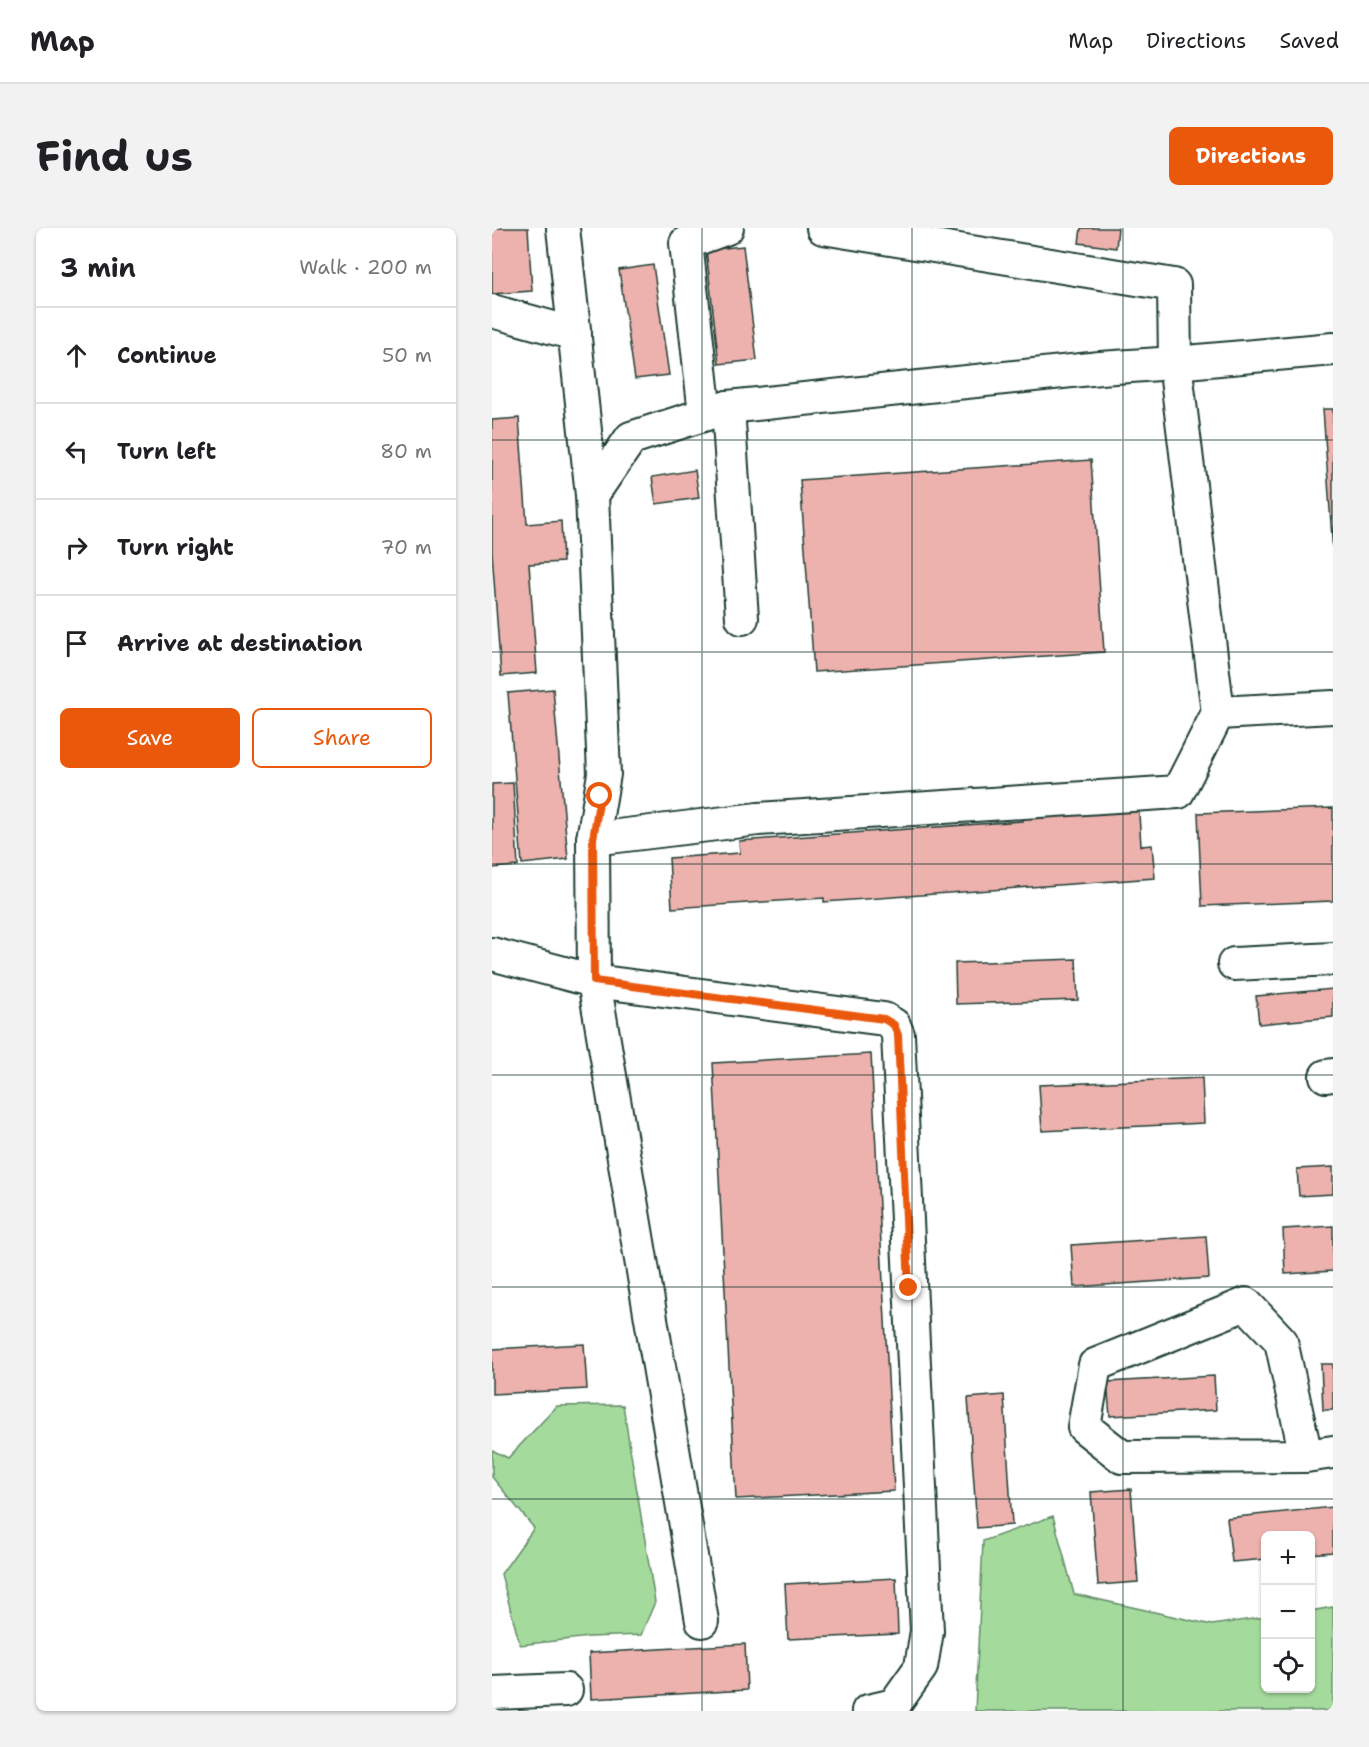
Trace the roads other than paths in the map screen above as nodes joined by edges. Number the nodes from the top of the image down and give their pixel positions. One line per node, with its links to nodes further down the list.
1 (563, 228): 5 (street)
2 (727, 228): 8 (street)
3 (823, 228): 7 (street)
4 (492, 311): 5 (street)
5 (575, 334): 9 (street)
6 (1333, 349): 7 (street)
7 (1175, 363): 8 (street); 12 (street)
8 (716, 410): 9 (street); 10 (street)
9 (592, 495): 13 (street)
10 (742, 618)
11 (1333, 706): 12 (street)
12 (1218, 713): 13 (street)
13 (593, 839): 17 (street)
14 (492, 954): 17 (street)
15 (1333, 959): 16 (street)
16 (1234, 964)
17 (594, 981): 19 (street); 22 (street)
18 (1320, 1454): 18 (street)
19 (702, 1621)
20 (566, 1690): 21 (street)
21 (492, 1693)
22 (868, 1711)

